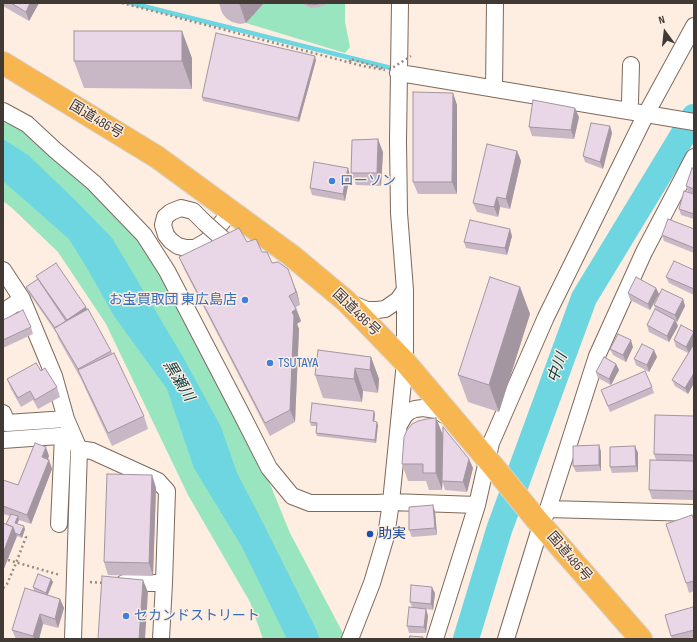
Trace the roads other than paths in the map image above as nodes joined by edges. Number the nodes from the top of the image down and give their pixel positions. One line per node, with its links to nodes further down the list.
1 (400, 3): 6 (street)
2 (495, 3): 7 (street)
3 (694, 26): 10 (street)
4 (3, 63): 13 (highway, 国道486号)
5 (631, 66): 9 (street)
6 (398, 73): 7 (street); 16 (street)
7 (494, 89): 9 (street)
8 (3, 111): 28 (street)
9 (627, 111): 10 (street)
10 (646, 114): 11 (street); 27 (street)
11 (694, 122)
12 (694, 157): 31 (street)
13 (231, 211): 14 (street, bridge); 18 (highway, 国道486号)
14 (226, 243)
15 (3, 270): 17 (street)
16 (405, 290): 18 (street); 20 (street)
17 (22, 299): 19 (street); 22 (street)
18 (346, 301): 20 (highway, 国道486号)
19 (3, 312)
20 (406, 362): 23 (highway, 国道486号); 24 (street)
21 (3, 413): 22 (street)
22 (66, 419): 26 (street)
23 (457, 424): 24 (street); 27 (highway, 国道486号)
24 (399, 425): 28 (street)
25 (3, 440): 26 (street)
26 (72, 440): 32 (street); 34 (street); 36 (street)
27 (490, 463): 29 (street); 31 (highway, 国道486号)
28 (391, 502): 29 (street); 35 (street)
29 (477, 504): 38 (street)
30 (694, 513): 31 (street)
31 (542, 518): 39 (street); 40 (highway, 国道486号)
32 (59, 524)
33 (107, 583): 34 (street)
34 (164, 583): 37 (street)
35 (352, 638)
36 (73, 639)
37 (161, 639)
38 (435, 639)
39 (506, 639)
40 (641, 639)

